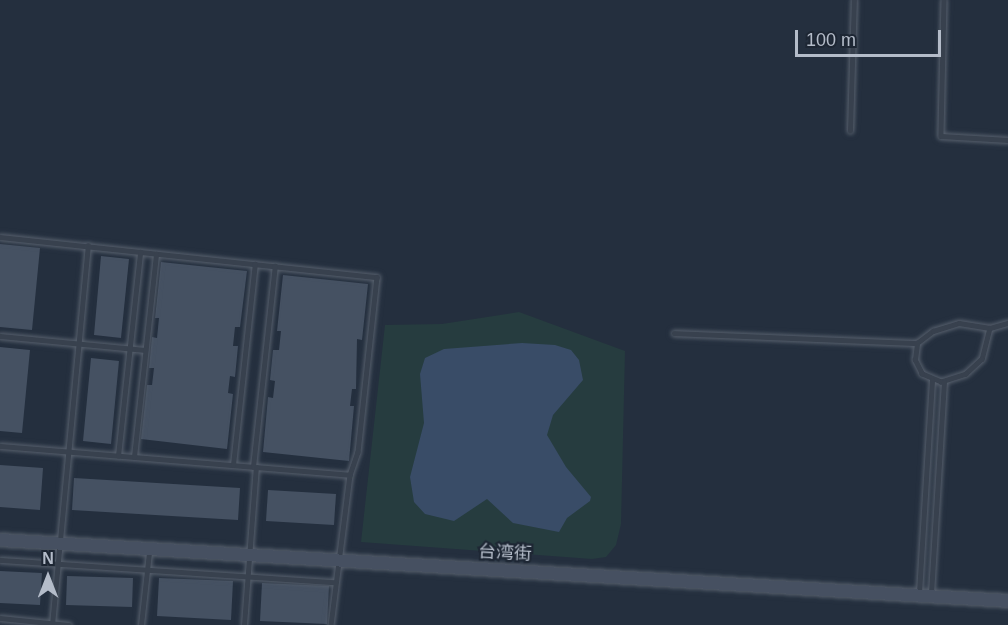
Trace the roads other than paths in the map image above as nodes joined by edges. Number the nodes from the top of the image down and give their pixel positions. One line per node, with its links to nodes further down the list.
1 (854, 0): 3 (lane)
2 (944, 0): 4 (lane)
3 (850, 131)
4 (1008, 140)
5 (0, 237): 6 (lane)
6 (88, 246): 7 (lane); 16 (lane)
7 (140, 252): 8 (lane); 17 (lane)
8 (156, 254): 9 (lane); 18 (lane)
9 (255, 264): 10 (lane); 25 (lane)
10 (275, 266): 26 (lane); 27 (lane)
11 (1008, 323): 12 (lane)
12 (990, 328): 15 (lane); 20 (lane)
13 (674, 333): 15 (lane)
14 (0, 336): 16 (lane)
15 (917, 343): 19 (lane)
16 (79, 344): 17 (lane); 22 (lane)
17 (129, 348): 18 (lane); 23 (lane)
18 (145, 350): 24 (lane)
19 (932, 380): 20 (lane); 38 (lane)
20 (944, 382): 38 (lane)
21 (0, 446): 22 (lane)
22 (69, 452): 23 (lane); 29 (lane)
23 (118, 456): 24 (lane)
24 (134, 457): 25 (lane)
25 (233, 465): 26 (lane)
26 (254, 467): 27 (lane); 31 (lane)
27 (350, 476): 33 (lane)
28 (0, 540): 29 (main road, 台湾街)
29 (60, 543): 30 (main road, 台湾街); 34 (lane)
30 (149, 549): 31 (main road, 台湾街); 35 (lane)
31 (250, 555): 33 (main road, 台湾街); 36 (lane)
32 (0, 560): 34 (lane)
33 (337, 561): 37 (lane); 38 (main road, 台湾街)
34 (58, 564): 35 (lane); 41 (lane)
35 (147, 570): 36 (lane); 43 (lane)
36 (249, 577): 37 (lane); 44 (lane)
37 (335, 582): 45 (lane)
38 (925, 596): 39 (main road, 台湾街)
39 (1008, 602)
40 (0, 618): 41 (lane)
41 (52, 624): 42 (lane)
42 (69, 625)
43 (141, 625)
44 (244, 625)
45 (331, 625)

